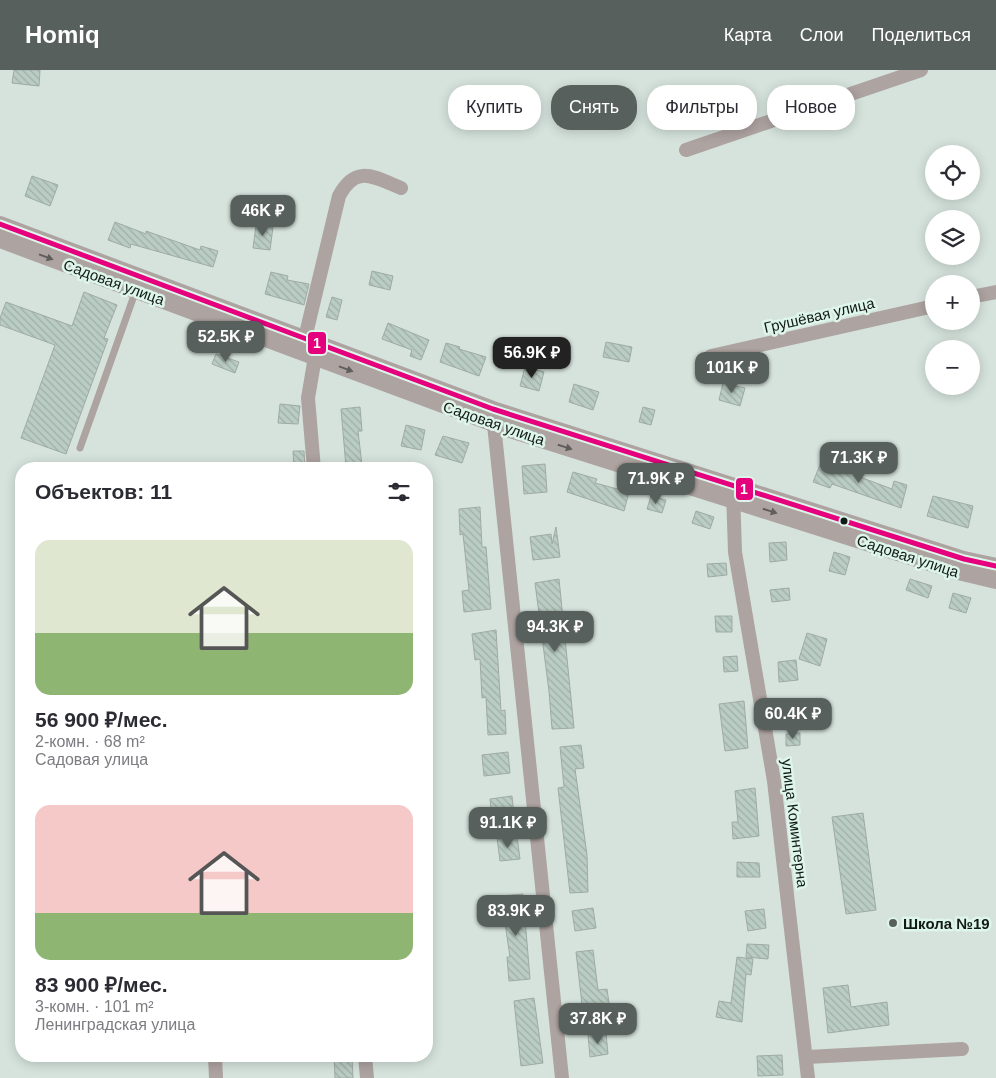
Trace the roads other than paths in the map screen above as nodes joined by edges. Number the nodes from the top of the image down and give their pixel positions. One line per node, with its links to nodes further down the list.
1 (921, 70): 2 (street)
2 (686, 150)
3 (401, 188): 10 (street)
4 (0, 224): 10 (street, Садовая улица)
5 (0, 240): 6 (street, Садовая улица, one-way to 6)
6 (136, 290): 12 (street, Садовая улица); 14 (lane)
7 (996, 292): 8 (street)
8 (980, 295)
9 (925, 308): 11 (street, Грушёвая улица)
10 (305, 338): 12 (street); 13 (street, Садовая улица)
11 (711, 356)
12 (314, 357): 13 (street, Садовая улица, one-way to 13); 15 (street)
13 (494, 416): 16 (street, Садовая улица); 25 (street)
14 (80, 448)
15 (313, 462)
16 (733, 492): 17 (street, Садовая улица); 18 (street, Садовая улица, one-way to 18); 20 (street, улица Коминтерна)
17 (996, 566)
18 (996, 581)
19 (962, 1049): 20 (street)
20 (807, 1057): 26 (street, улица Коминтерна)
21 (215, 1062): 23 (street)
22 (366, 1062): 24 (street)
23 (216, 1078)
24 (367, 1078)
25 (562, 1078)
26 (808, 1078)

